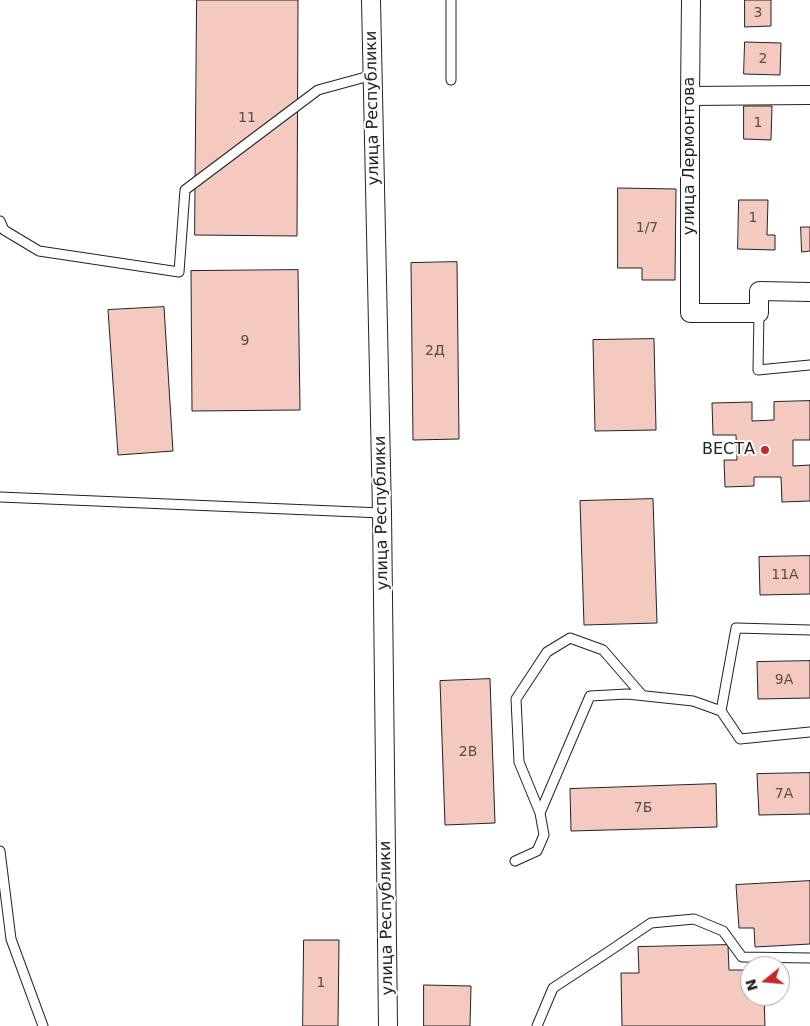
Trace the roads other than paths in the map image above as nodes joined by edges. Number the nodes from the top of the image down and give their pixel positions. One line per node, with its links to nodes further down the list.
1 (371, 0): 4 (street, улица Республики)
2 (451, 0): 5 (lane)
3 (691, 0): 7 (street, улица Лермонтова)
4 (373, 75): 8 (lane); 13 (street, улица Республики)
5 (450, 80)
6 (810, 95): 7 (street)
7 (690, 96): 10 (street, улица Лермонтова)
8 (0, 221)
9 (810, 292): 10 (street)
10 (759, 313): 11 (lane)
11 (810, 365)
12 (0, 497): 13 (lane)
13 (382, 513): 23 (street, улица Республики)
14 (810, 630): 16 (lane)
15 (642, 695): 16 (lane); 18 (lane); 18 (lane)
16 (721, 711): 17 (lane)
17 (810, 732)
18 (540, 813): 20 (lane)
19 (0, 850): 22 (lane)
20 (515, 861)
21 (810, 958): 24 (lane)
22 (43, 1026)
23 (388, 1026)
24 (537, 1026)

